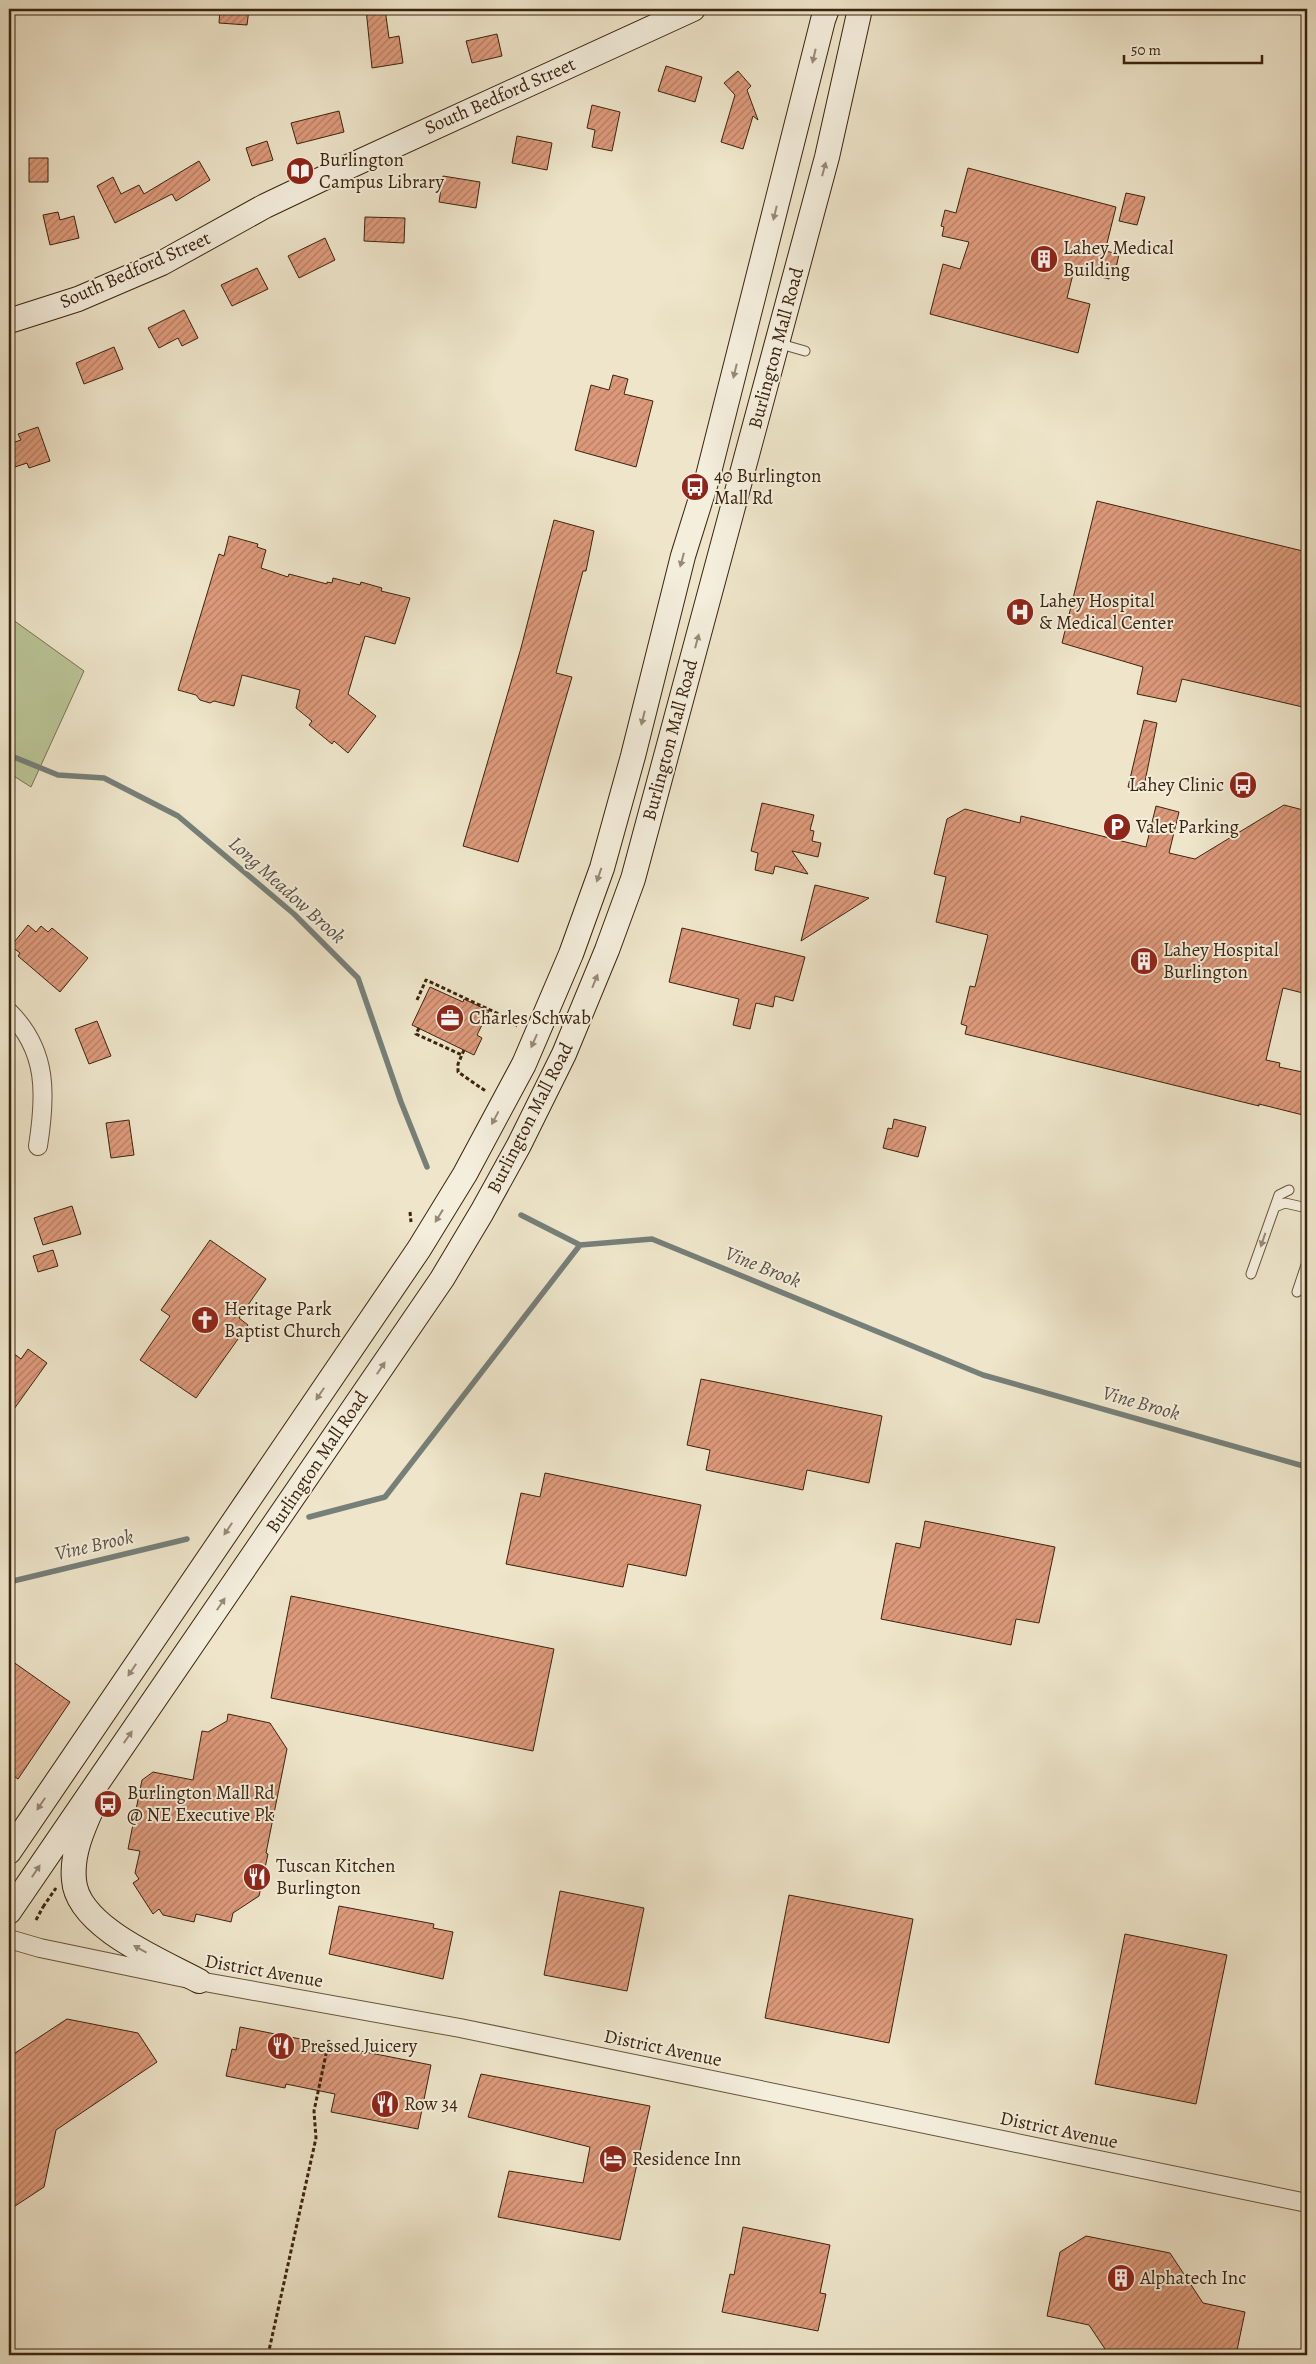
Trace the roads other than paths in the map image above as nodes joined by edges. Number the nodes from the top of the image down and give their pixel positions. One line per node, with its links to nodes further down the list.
1 (693, 9): 4 (main road, South Bedford Street)
2 (827, 9): 16 (main road, Burlington Mall Road, one-way to 16)
3 (860, 9): 5 (main road, Burlington Mall Road, one-way to 3)
4 (9, 321)
5 (777, 343): 6 (lane); 15 (main road, Burlington Mall Road, one-way to 5)
6 (805, 351)
7 (9, 1012): 8 (street)
8 (38, 1146)
9 (1289, 1190): 10 (lane)
10 (1275, 1207): 11 (lane); 13 (lane, one-way to 13)
11 (1307, 1208)
12 (1307, 1262): 14 (lane)
13 (1251, 1274)
14 (1297, 1292)
15 (111, 1760): 17 (main road, Burlington Mall Road, one-way to 15); 19 (main road, one-way to 15)
16 (9, 1852)
17 (9, 1912)
18 (9, 1938): 19 (street, District Avenue)
19 (198, 1981): 20 (street, District Avenue)
20 (1307, 2203)

